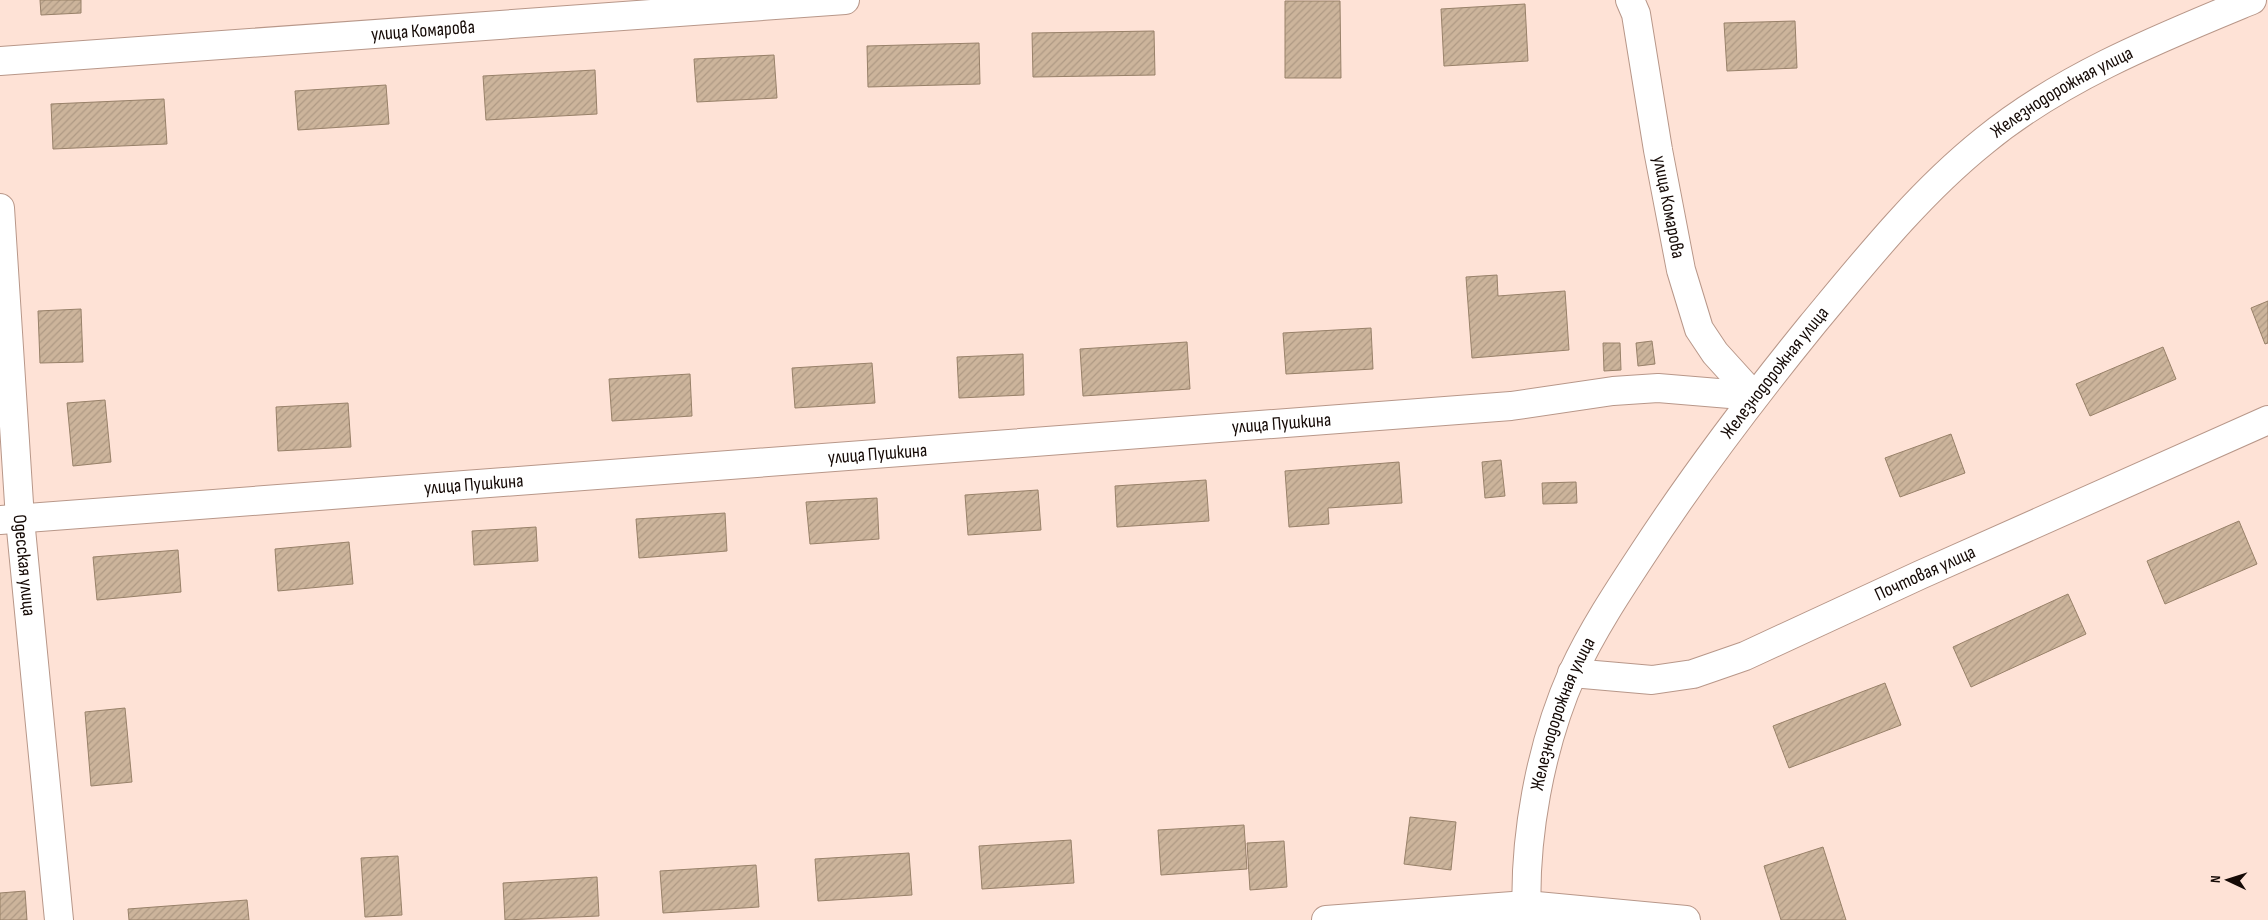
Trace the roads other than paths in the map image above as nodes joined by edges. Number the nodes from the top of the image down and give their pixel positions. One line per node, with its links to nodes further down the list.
1 (844, 0): 4 (street, улица Комарова)
2 (1630, 0): 6 (street, улица Комарова)
3 (2252, 0): 6 (street, Железнодорожная улица)
4 (0, 61)
5 (0, 208): 8 (street, Одесская улица)
6 (1754, 396): 8 (street, улица Пушкина); 9 (street, Железнодорожная улица)
7 (2268, 420): 9 (street, Почтовая улица)
8 (10, 520): 11 (street, Одесская улица)
9 (1572, 673): 10 (street, Железнодорожная улица)
10 (1526, 913): 12 (street); 13 (street)
11 (59, 920)
12 (1326, 920)
13 (1686, 920)

